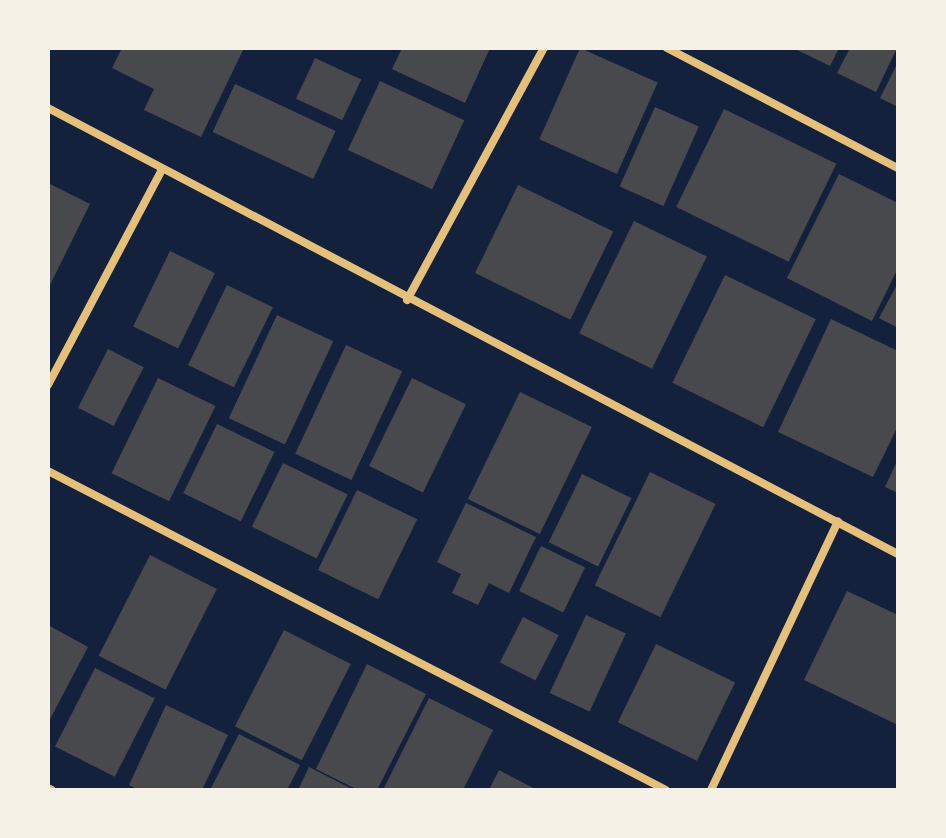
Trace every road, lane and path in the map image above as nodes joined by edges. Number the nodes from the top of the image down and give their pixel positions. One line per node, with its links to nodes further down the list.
1 (544, 48): 6 (street)
2 (667, 48): 4 (street)
3 (48, 108): 5 (street)
4 (898, 168)
5 (162, 170): 6 (street); 7 (street)
6 (407, 300): 9 (street)
7 (48, 385)
8 (48, 471): 11 (street)
9 (838, 521): 10 (street); 12 (street)
10 (898, 554)
11 (666, 790)
12 (711, 790)

